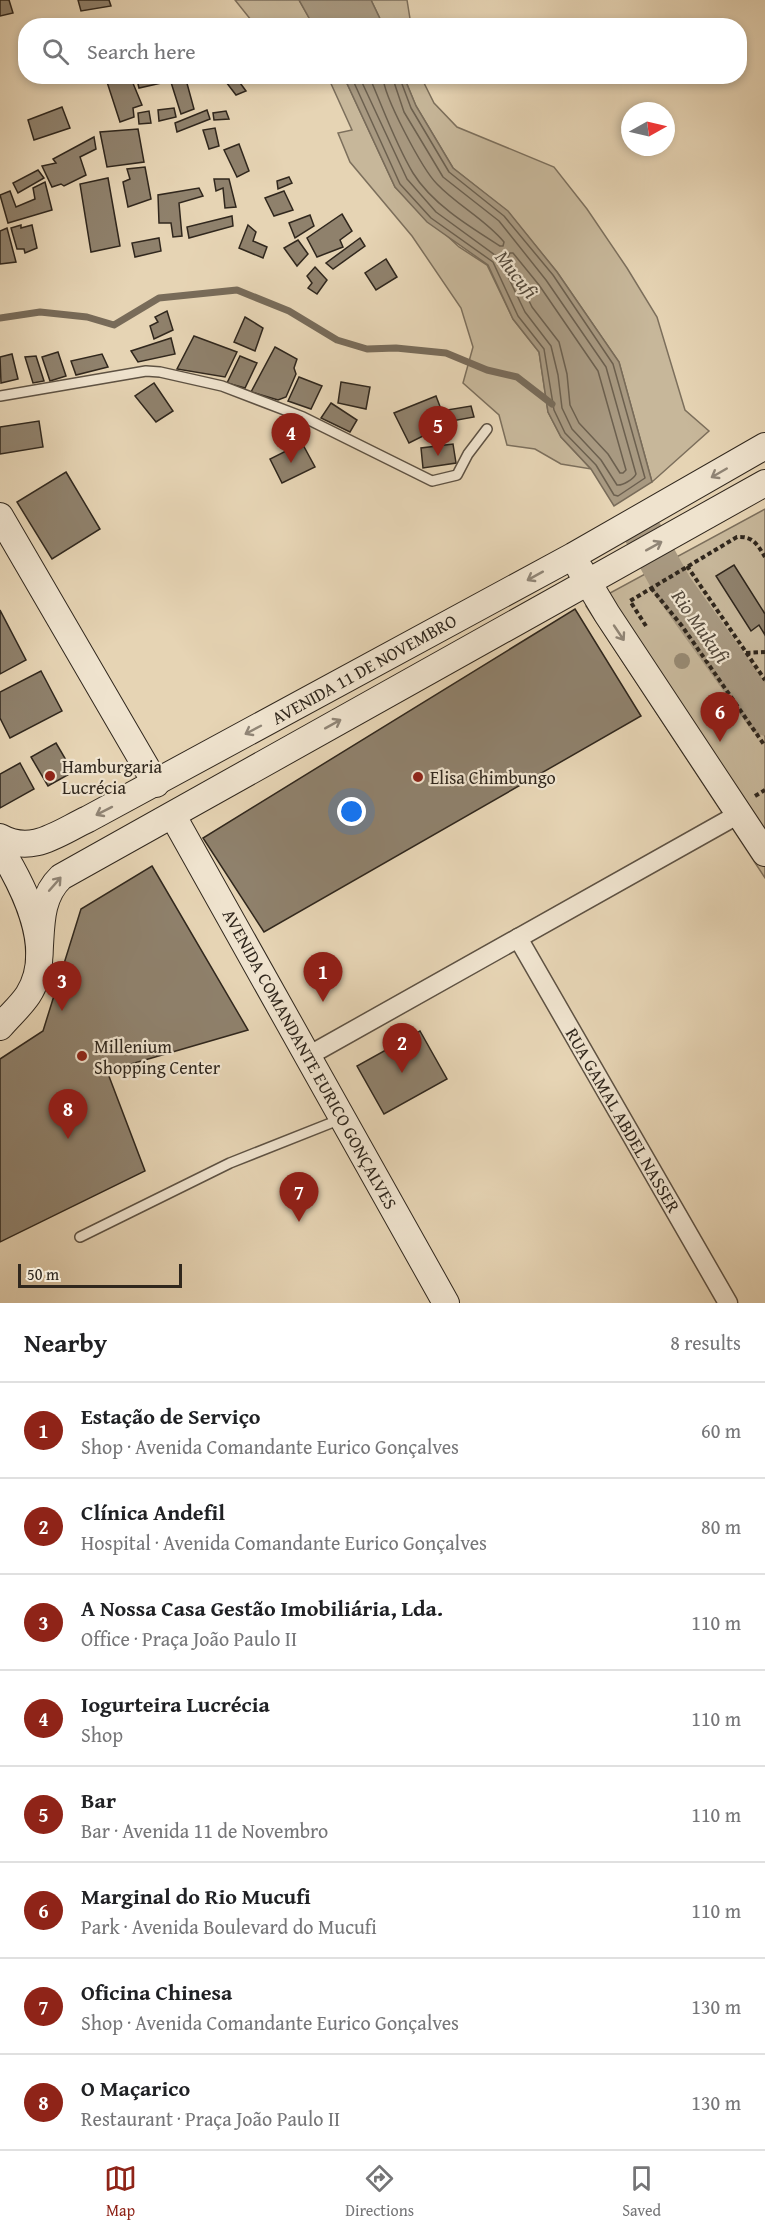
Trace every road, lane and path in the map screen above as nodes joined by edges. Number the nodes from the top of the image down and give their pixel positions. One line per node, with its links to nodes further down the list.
1 (0, 396): 2 (lane)
2 (487, 429)
3 (765, 446): 6 (street, AVENIDA 11 DE NOVEMBRO, one-way to 6)
4 (764, 487): 9 (street, AVENIDA 11 DE NOVEMBRO, one-way to 4)
5 (0, 516): 16 (street)
6 (573, 556): 9 (street); 16 (street, AVENIDA 11 DE NOVEMBRO, one-way to 16)
7 (765, 557): 8 (path)
8 (687, 566): 10 (path); 12 (path)
9 (588, 584): 18 (street, one-way to 18); 19 (street, AVENIDA 11 DE NOVEMBRO, one-way to 9)
10 (651, 588): 11 (path); 15 (path)
11 (630, 601)
12 (746, 652): 13 (path); 14 (path)
13 (765, 652)
14 (765, 680)
15 (765, 746)
16 (156, 784): 19 (street); 20 (street, AVENIDA 11 DE NOVEMBRO, one-way to 20)
17 (765, 790): 18 (path)
18 (747, 805): 22 (street); 23 (street)
19 (173, 816): 24 (street, AVENIDA 11 DE NOVEMBRO, one-way to 19); 26 (street, AVENIDA COMANDANTE EURICO GONÇALVES)
20 (0, 837)
21 (0, 848): 24 (street)
22 (765, 853)
23 (518, 938): 26 (street); 30 (street, RUA GAMAL ABDEL NASSER)
24 (39, 959): 25 (street)
25 (0, 1027)
26 (308, 1056): 27 (street, AVENIDA COMANDANTE EURICO GONÇALVES)
27 (343, 1119): 28 (lane); 29 (street, AVENIDA COMANDANTE EURICO GONÇALVES)
28 (80, 1237)
29 (446, 1303)
30 (728, 1303)

